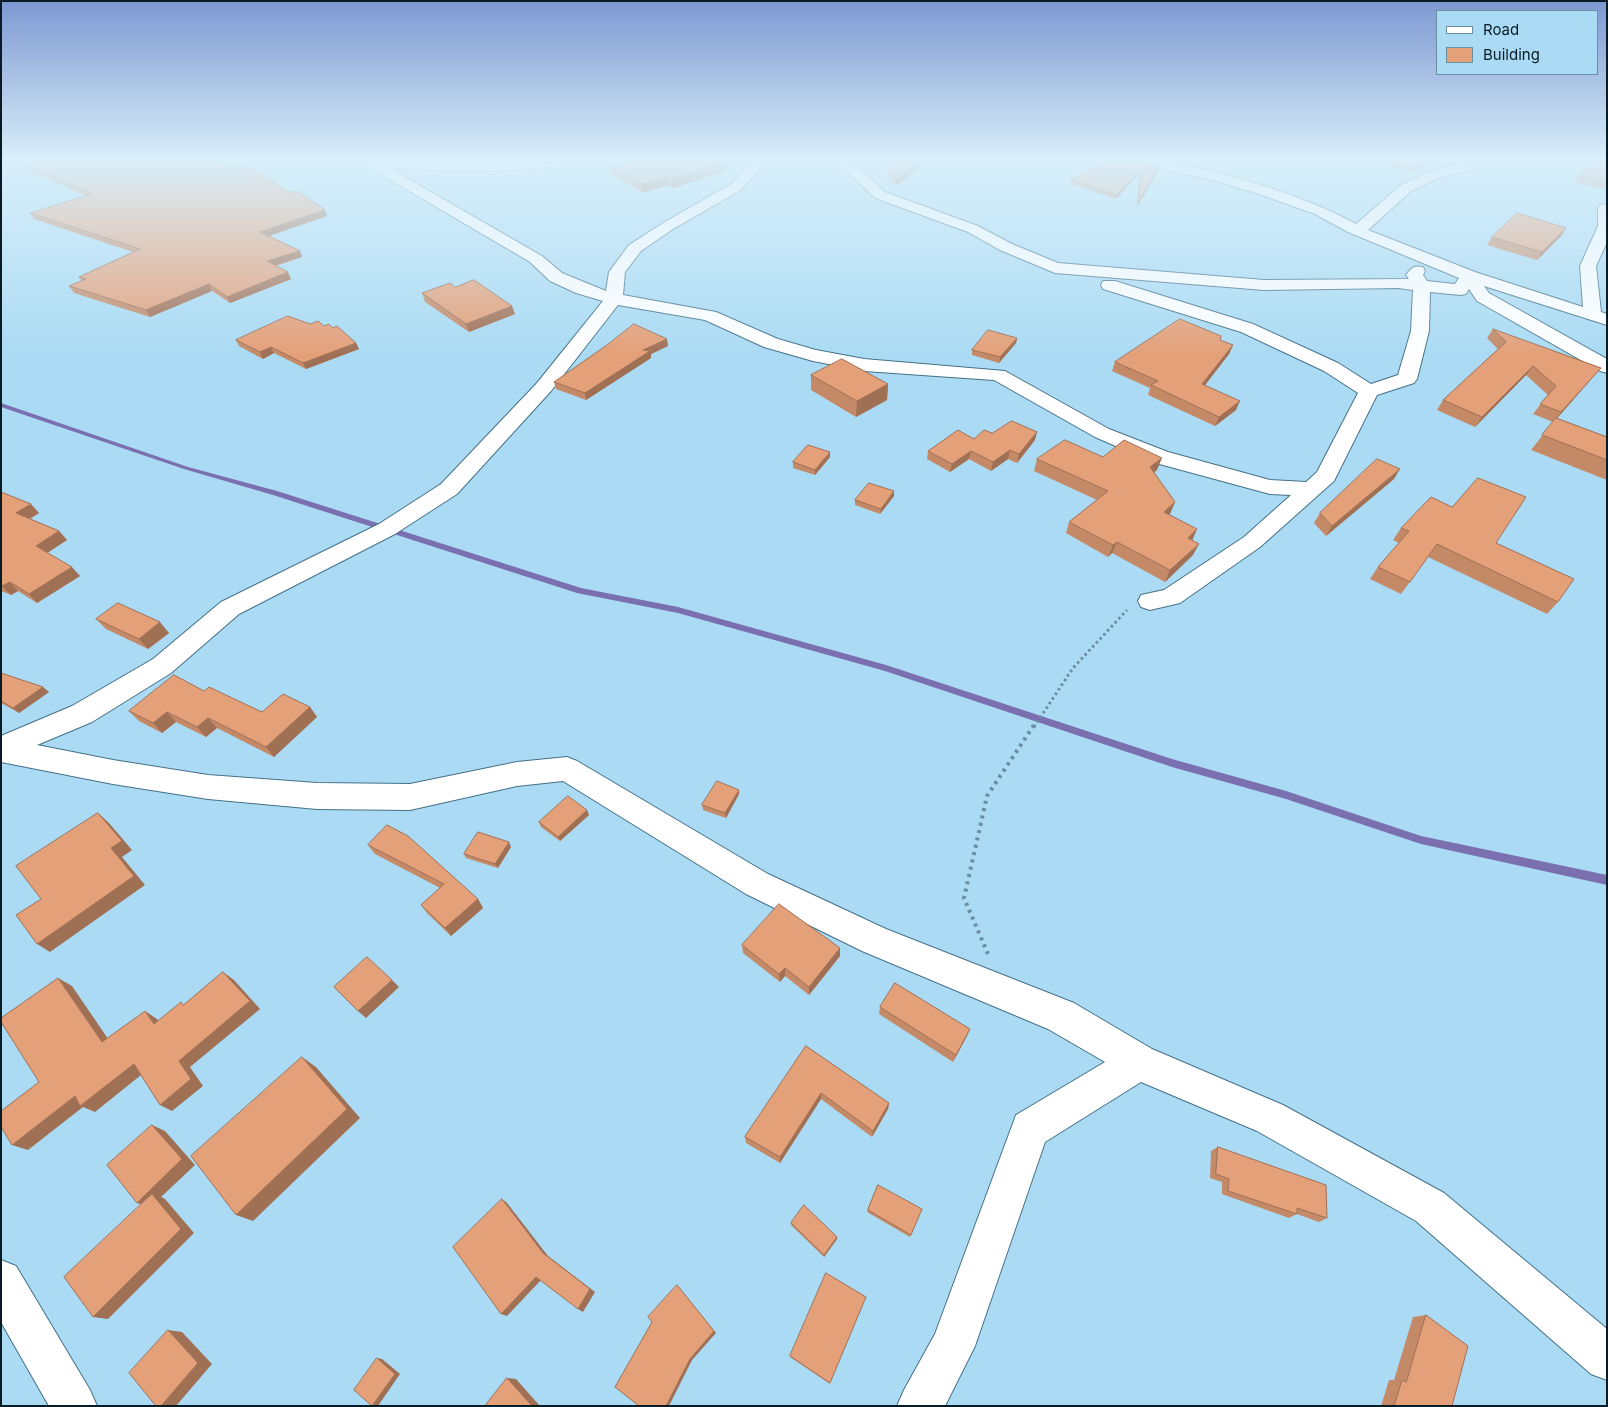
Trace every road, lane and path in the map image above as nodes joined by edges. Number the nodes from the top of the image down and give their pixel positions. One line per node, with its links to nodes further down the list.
1 (476, 224): 12 (street)
2 (672, 224): 12 (street)
3 (958, 224): 9 (street)
4 (1347, 224): 7 (street)
5 (1367, 224): 7 (street)
6 (1606, 224): 13 (street)
7 (1360, 230): 8 (street)
8 (1428, 259): 10 (street); 11 (street)
9 (1055, 268): 11 (street); 15 (street)
10 (1469, 276): 11 (street); 13 (street); 14 (street)
11 (1422, 286): 15 (street)
12 (614, 298): 16 (street); 18 (street)
13 (1599, 318)
14 (1607, 367)
15 (1369, 391): 16 (street)
16 (1311, 489): 17 (street)
17 (1150, 601): 19 (path)
18 (1, 749): 19 (street)
19 (1006, 994): 20 (street)
20 (1139, 1062): 22 (street); 24 (street)
21 (1, 1281): 23 (street)
22 (1607, 1358)
23 (74, 1406)
24 (920, 1406)

